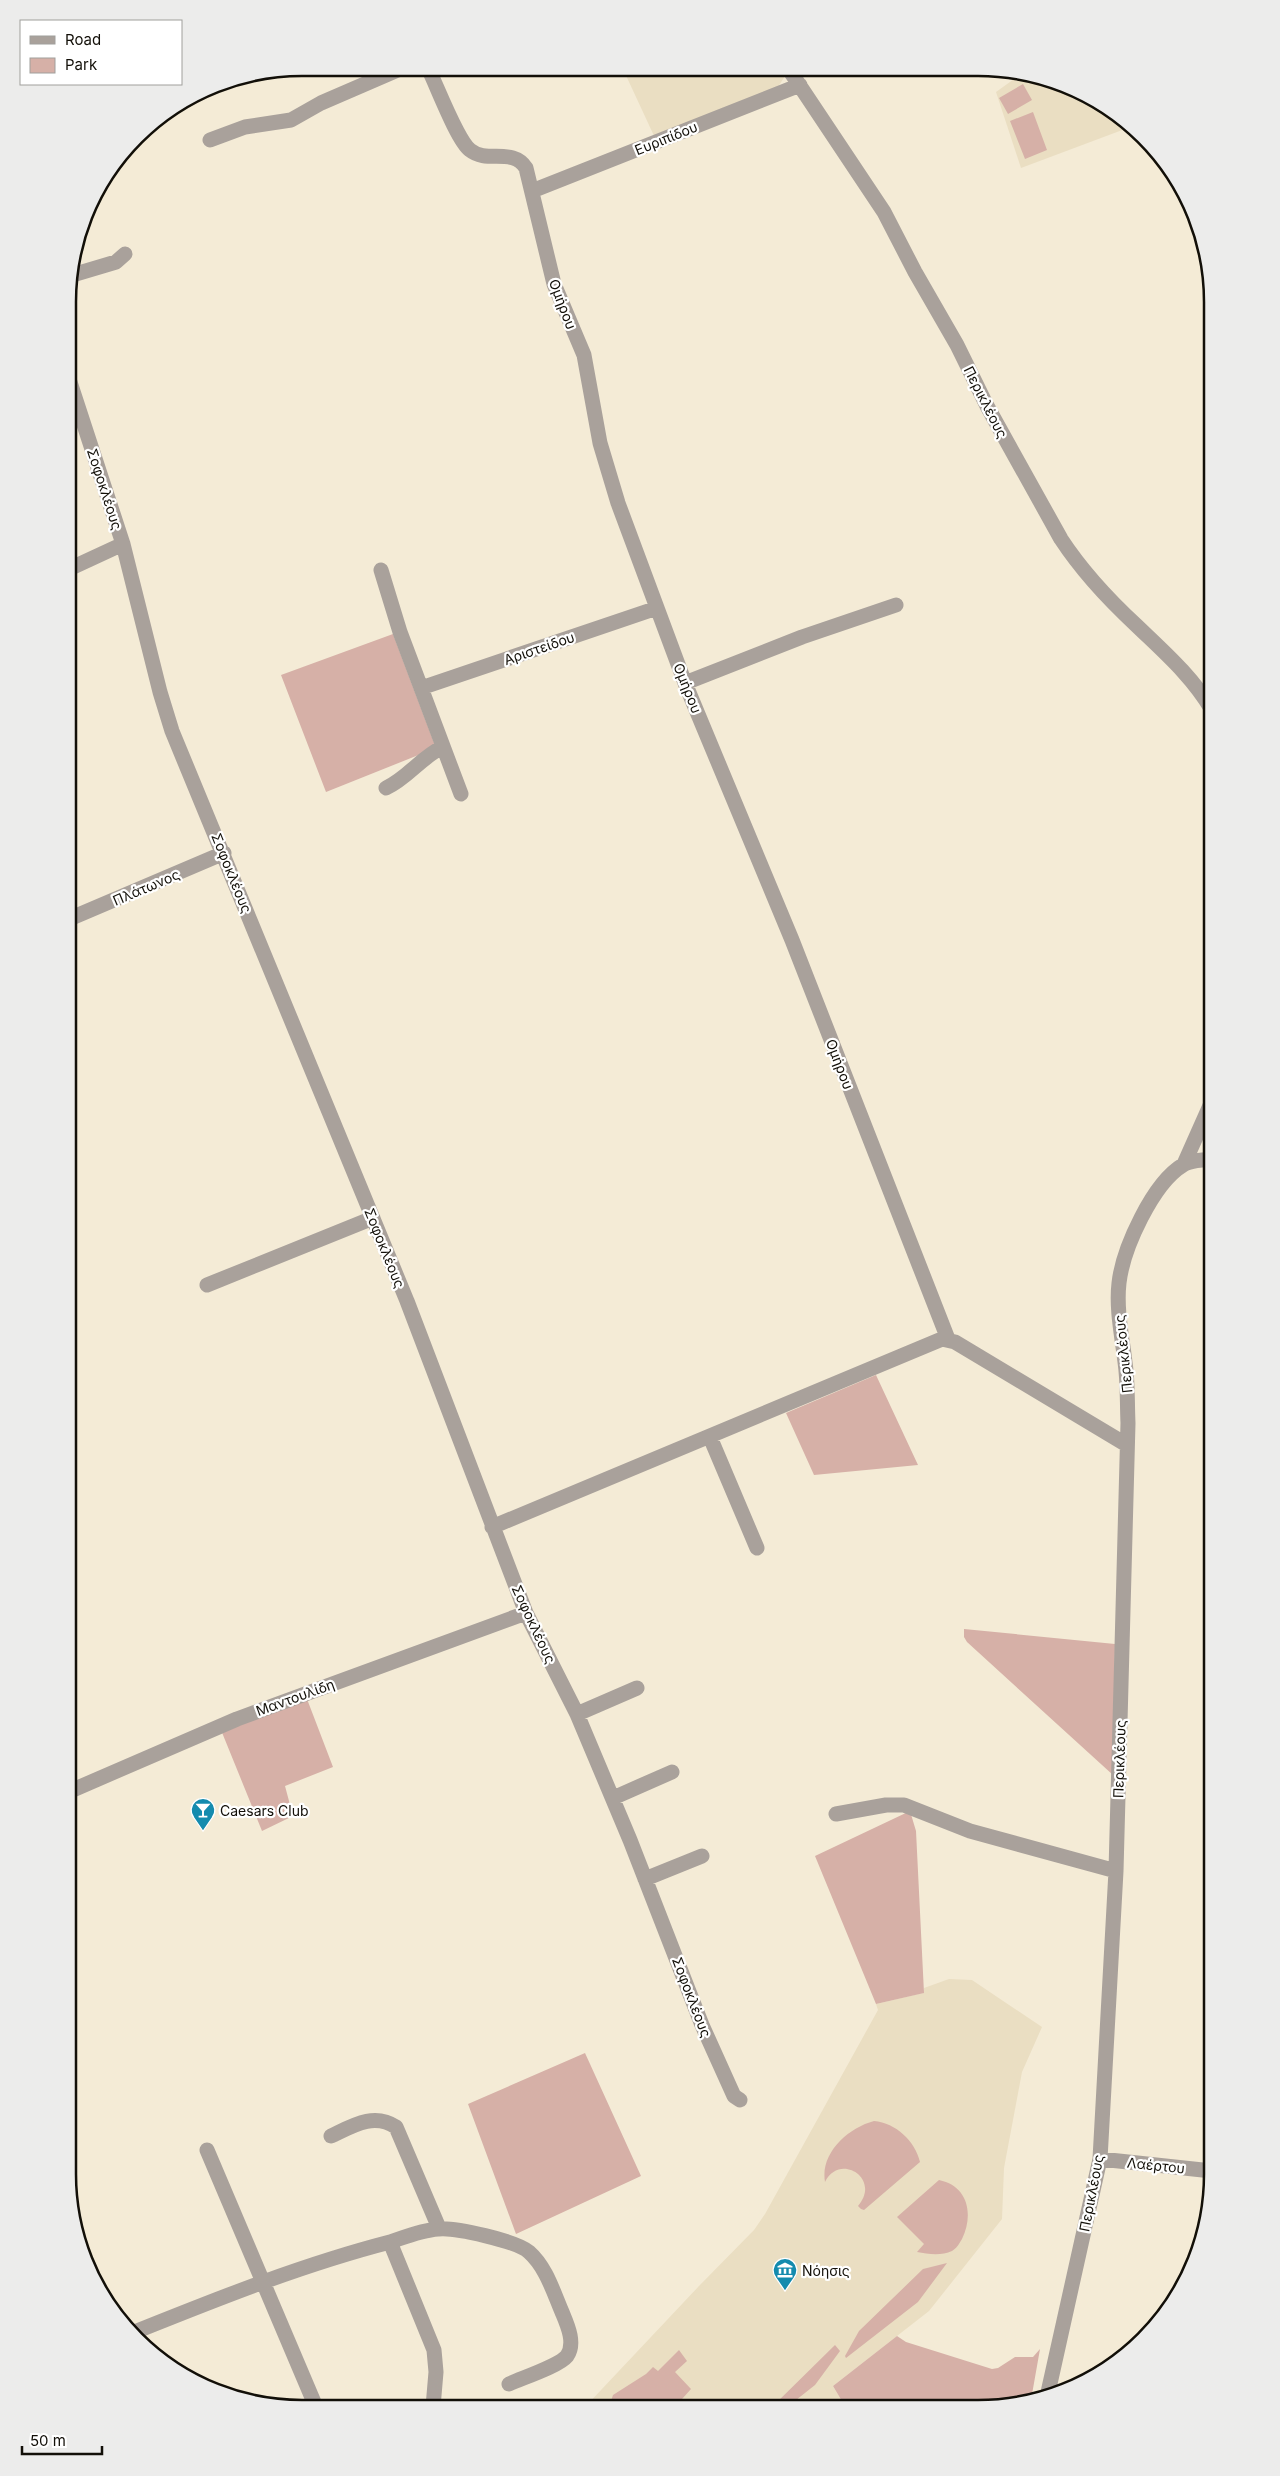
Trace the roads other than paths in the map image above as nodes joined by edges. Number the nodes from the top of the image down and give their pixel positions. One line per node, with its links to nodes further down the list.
1 (383, 76): 5 (street)
2 (432, 76): 6 (street, Ομήρου)
3 (794, 76): 4 (street, Περικλέους)
4 (800, 85): 6 (street, Ευριπίδου); 17 (street, Περικλέους)
5 (210, 140)
6 (532, 191): 14 (street, Ομήρου)
7 (125, 254): 8 (street)
8 (78, 274)
9 (76, 401): 10 (street, Σοφοκλέους)
10 (122, 544): 11 (street); 21 (street, Σοφοκλέους)
11 (76, 566)
12 (381, 570): 16 (street)
13 (896, 605): 15 (street)
14 (657, 608): 15 (street, Ομήρου); 16 (street, Αριστείδου)
15 (685, 683): 28 (street, Ομήρου)
16 (421, 688): 18 (street)
17 (1204, 697)
18 (443, 747): 19 (street); 20 (street)
19 (386, 788)
20 (461, 794)
21 (224, 853): 22 (street, Πλάτωνος); 26 (street, Σοφοκλέους)
22 (76, 916)
23 (1204, 1119): 25 (street)
24 (1204, 1161): 25 (street)
25 (1184, 1164): 29 (street, Περικλέους)
26 (372, 1218): 27 (street); 33 (street, Σοφοκλέους)
27 (207, 1285)
28 (948, 1339): 30 (street); 31 (street)
29 (1128, 1423): 30 (street); 32 (street, Περικλέους)
30 (1105, 1431): 32 (street)
31 (710, 1437): 33 (street); 34 (street)
32 (1127, 1445): 43 (street, Περικλέους)
33 (492, 1527): 35 (street, Σοφοκλέους)
34 (757, 1548)
35 (526, 1613): 37 (street, Σοφοκλέους); 39 (street, Μαντουλίδη)
36 (637, 1688): 37 (street)
37 (577, 1714): 40 (street, Σοφοκλέους)
38 (672, 1772): 40 (street)
39 (76, 1789)
40 (612, 1798): 44 (street, Σοφοκλέους)
41 (836, 1814): 43 (street)
42 (702, 1856): 44 (street)
43 (1116, 1872): 48 (street, Περικλέους)
44 (645, 1879): 45 (street, Σοφοκλέους)
45 (740, 2100)
46 (331, 2136): 50 (street)
47 (207, 2150): 52 (street)
48 (1100, 2159): 49 (street, Λαέρτου); 55 (street, Περικλέους)
49 (1204, 2170)
50 (439, 2228): 51 (street); 54 (street)
51 (390, 2242): 52 (street); 57 (street)
52 (264, 2281): 53 (street); 56 (street)
53 (139, 2330)
54 (509, 2384)
55 (1049, 2389)
56 (313, 2400)
57 (434, 2400)

